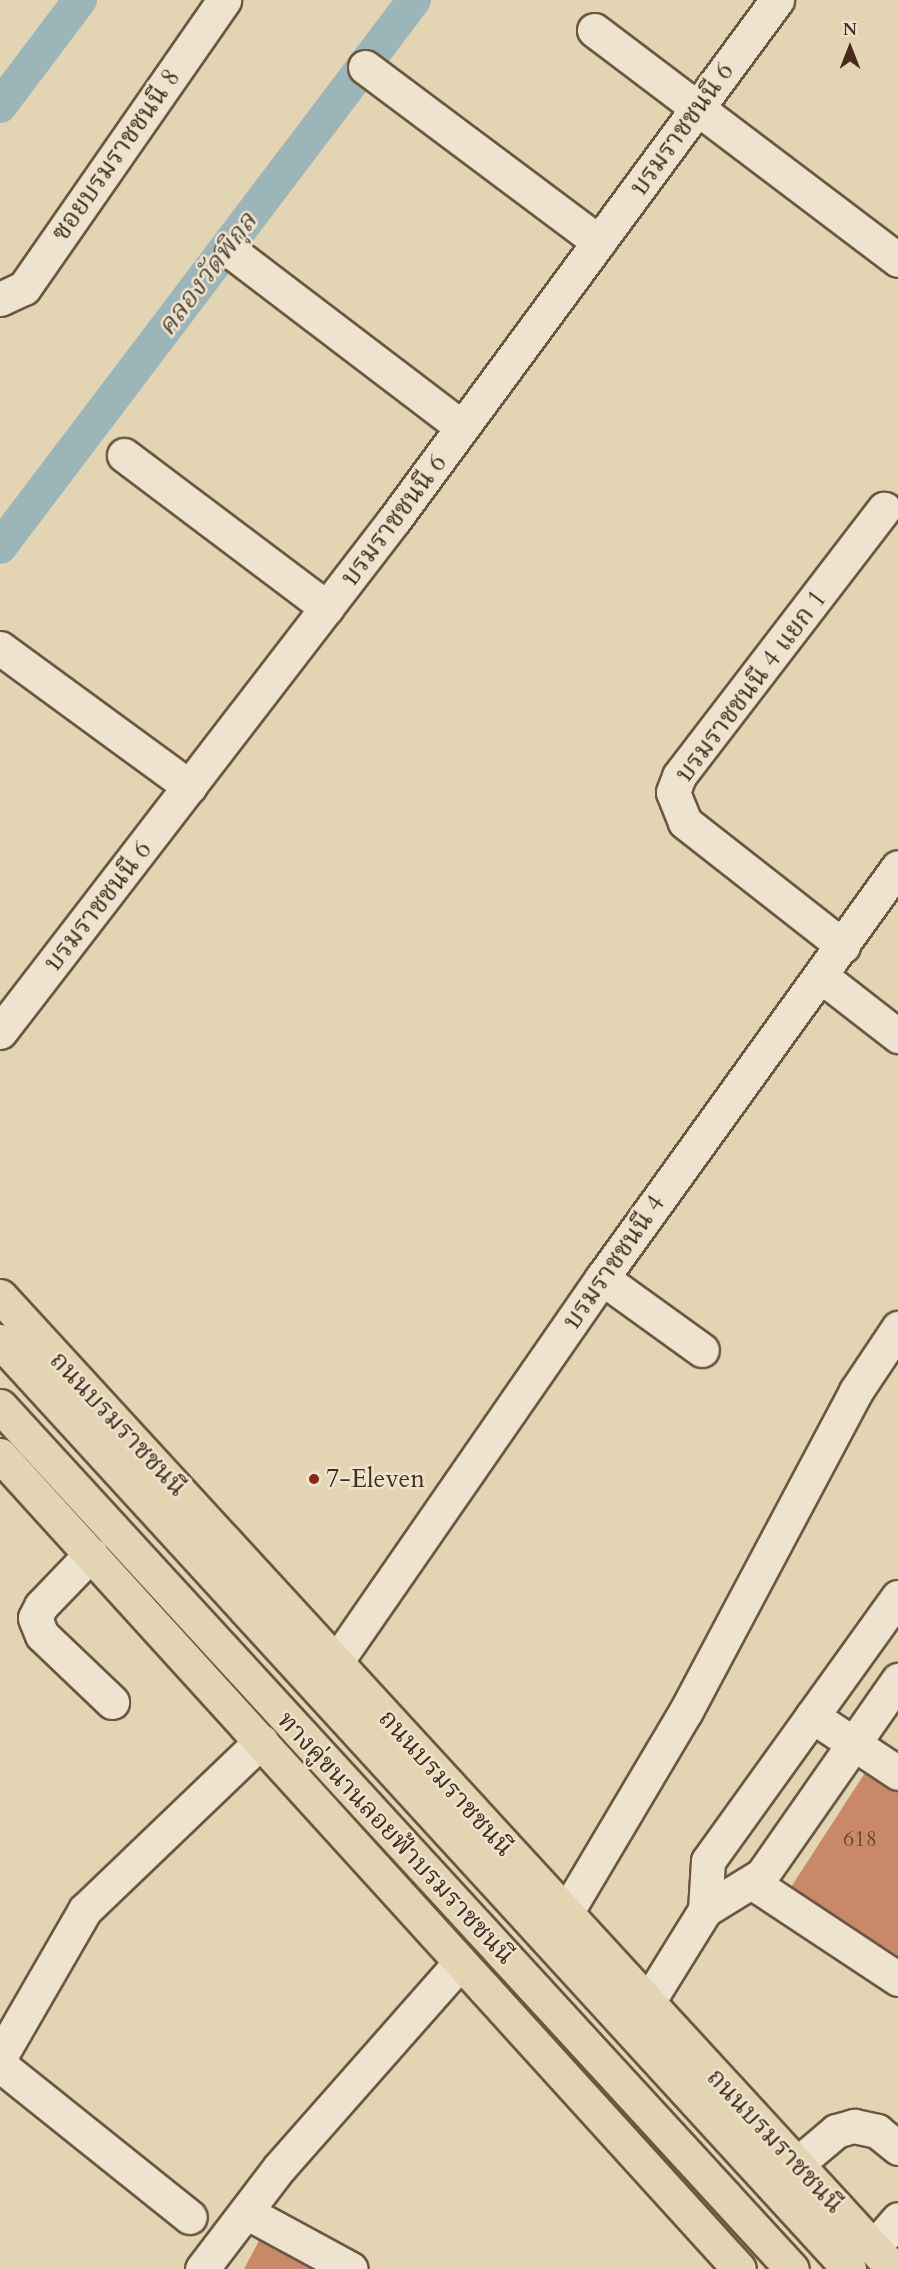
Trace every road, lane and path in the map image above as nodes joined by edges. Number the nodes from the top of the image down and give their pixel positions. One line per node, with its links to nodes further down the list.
1 (224, 0): 9 (street, ซอยบรมราชชนนี 8)
2 (777, 0): 5 (street, บรมราชชนนี 6)
3 (594, 30): 5 (street)
4 (365, 67): 6 (street)
5 (696, 109): 6 (street, บรมราชชนนี 6); 8 (street)
6 (599, 242): 10 (street, บรมราชชนนี 6)
7 (232, 252): 10 (street)
8 (898, 260)
9 (0, 299)
10 (462, 427): 13 (street, บรมราชชนนี 6)
11 (124, 455): 13 (street)
12 (884, 509): 17 (street, บรมราชชนนี 4 แยก 1)
13 (327, 608): 15 (street, บรมราชชนนี 6)
14 (0, 648): 15 (street)
15 (190, 787): 19 (street, บรมราชชนนี 6)
16 (898, 867): 17 (street, บรมราชชนนี 4)
17 (843, 946): 18 (street, บรมราชชนนี 4)
18 (820, 976): 20 (street); 21 (street, บรมราชชนนี 4)
19 (0, 1032)
20 (898, 1036)
21 (602, 1278): 25 (street); 30 (street, บรมราชชนนี 4)
22 (0, 1296): 30 (main road, ถนนบรมราชชนนี)
23 (898, 1328): 39 (street)
24 (0, 1341): 55 (main road, ทางคู่ขนานลอยฟ้าบรมราชชนนี)
25 (702, 1350)
26 (0, 1406): 54 (main road, ทางคู่ขนานลอยฟ้าบรมราชชนนี)
27 (0, 1457): 28 (main road)
28 (91, 1554): 32 (street); 34 (main road)
29 (898, 1597): 33 (street)
30 (336, 1662): 39 (main road, ถนนบรมราชชนนี)
31 (898, 1680): 35 (street)
32 (112, 1702)
33 (812, 1716): 35 (street); 38 (street)
34 (261, 1741): 40 (main road); 43 (street)
35 (852, 1745): 36 (street); 37 (street)
36 (898, 1773)
37 (753, 1883): 38 (street); 41 (street)
38 (705, 1910): 42 (street)
39 (566, 1913): 42 (main road, ถนนบรมราชชนนี)
40 (460, 1963): 47 (street); 53 (main road)
41 (898, 1979)
42 (648, 2002): 46 (main road, ถนนบรมราชชนนี)
43 (0, 2057)
44 (0, 2065): 48 (street)
45 (898, 2148): 46 (street)
46 (797, 2164): 50 (main road, ถนนบรมราชชนนี)
47 (246, 2212): 51 (street); 52 (street)
48 (190, 2217)
49 (898, 2219): 50 (street)
50 (883, 2258)
51 (202, 2269)
52 (351, 2269)
53 (739, 2269)
54 (792, 2269)
55 (849, 2269)

